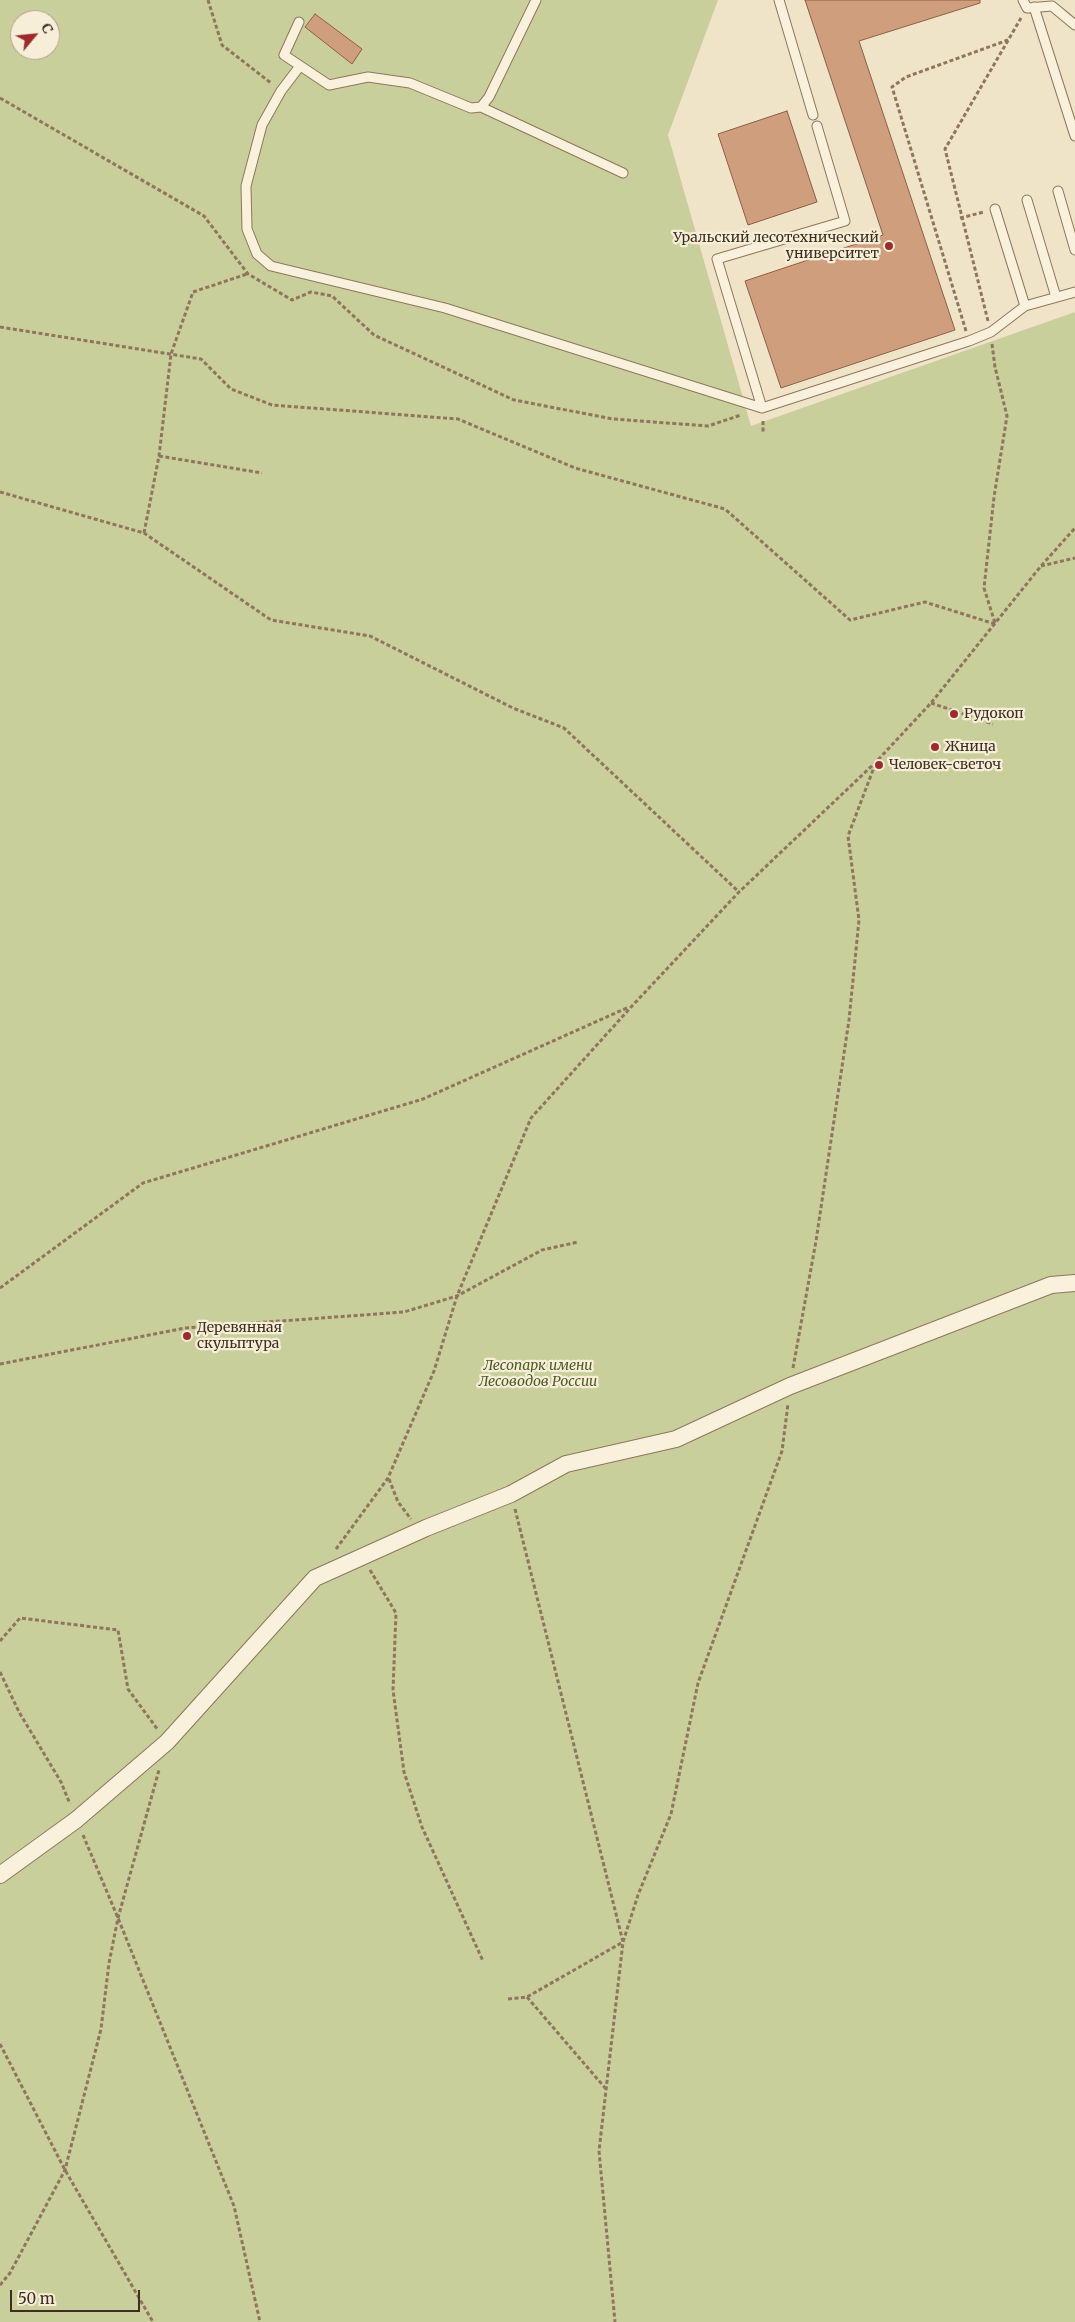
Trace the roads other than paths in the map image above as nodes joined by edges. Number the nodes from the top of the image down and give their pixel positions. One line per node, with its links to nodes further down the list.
1 (536, 0): 7 (lane)
2 (779, 0): 8 (lane)
3 (1028, 5): 5 (lane); 10 (lane)
4 (299, 22): 6 (lane)
5 (1075, 25)
6 (300, 66): 7 (lane); 19 (lane)
7 (481, 107): 11 (lane)
8 (813, 115)
9 (816, 126): 19 (lane)
10 (1075, 136)
11 (622, 174)
12 (1058, 191): 15 (lane)
13 (1027, 200): 17 (lane)
14 (995, 209): 18 (lane)
15 (1075, 250)
16 (1075, 292): 17 (lane)
17 (1056, 297): 18 (lane)
18 (1025, 306): 19 (lane)
19 (762, 408)
20 (1075, 1282): 21 (street)
21 (0, 1875)

